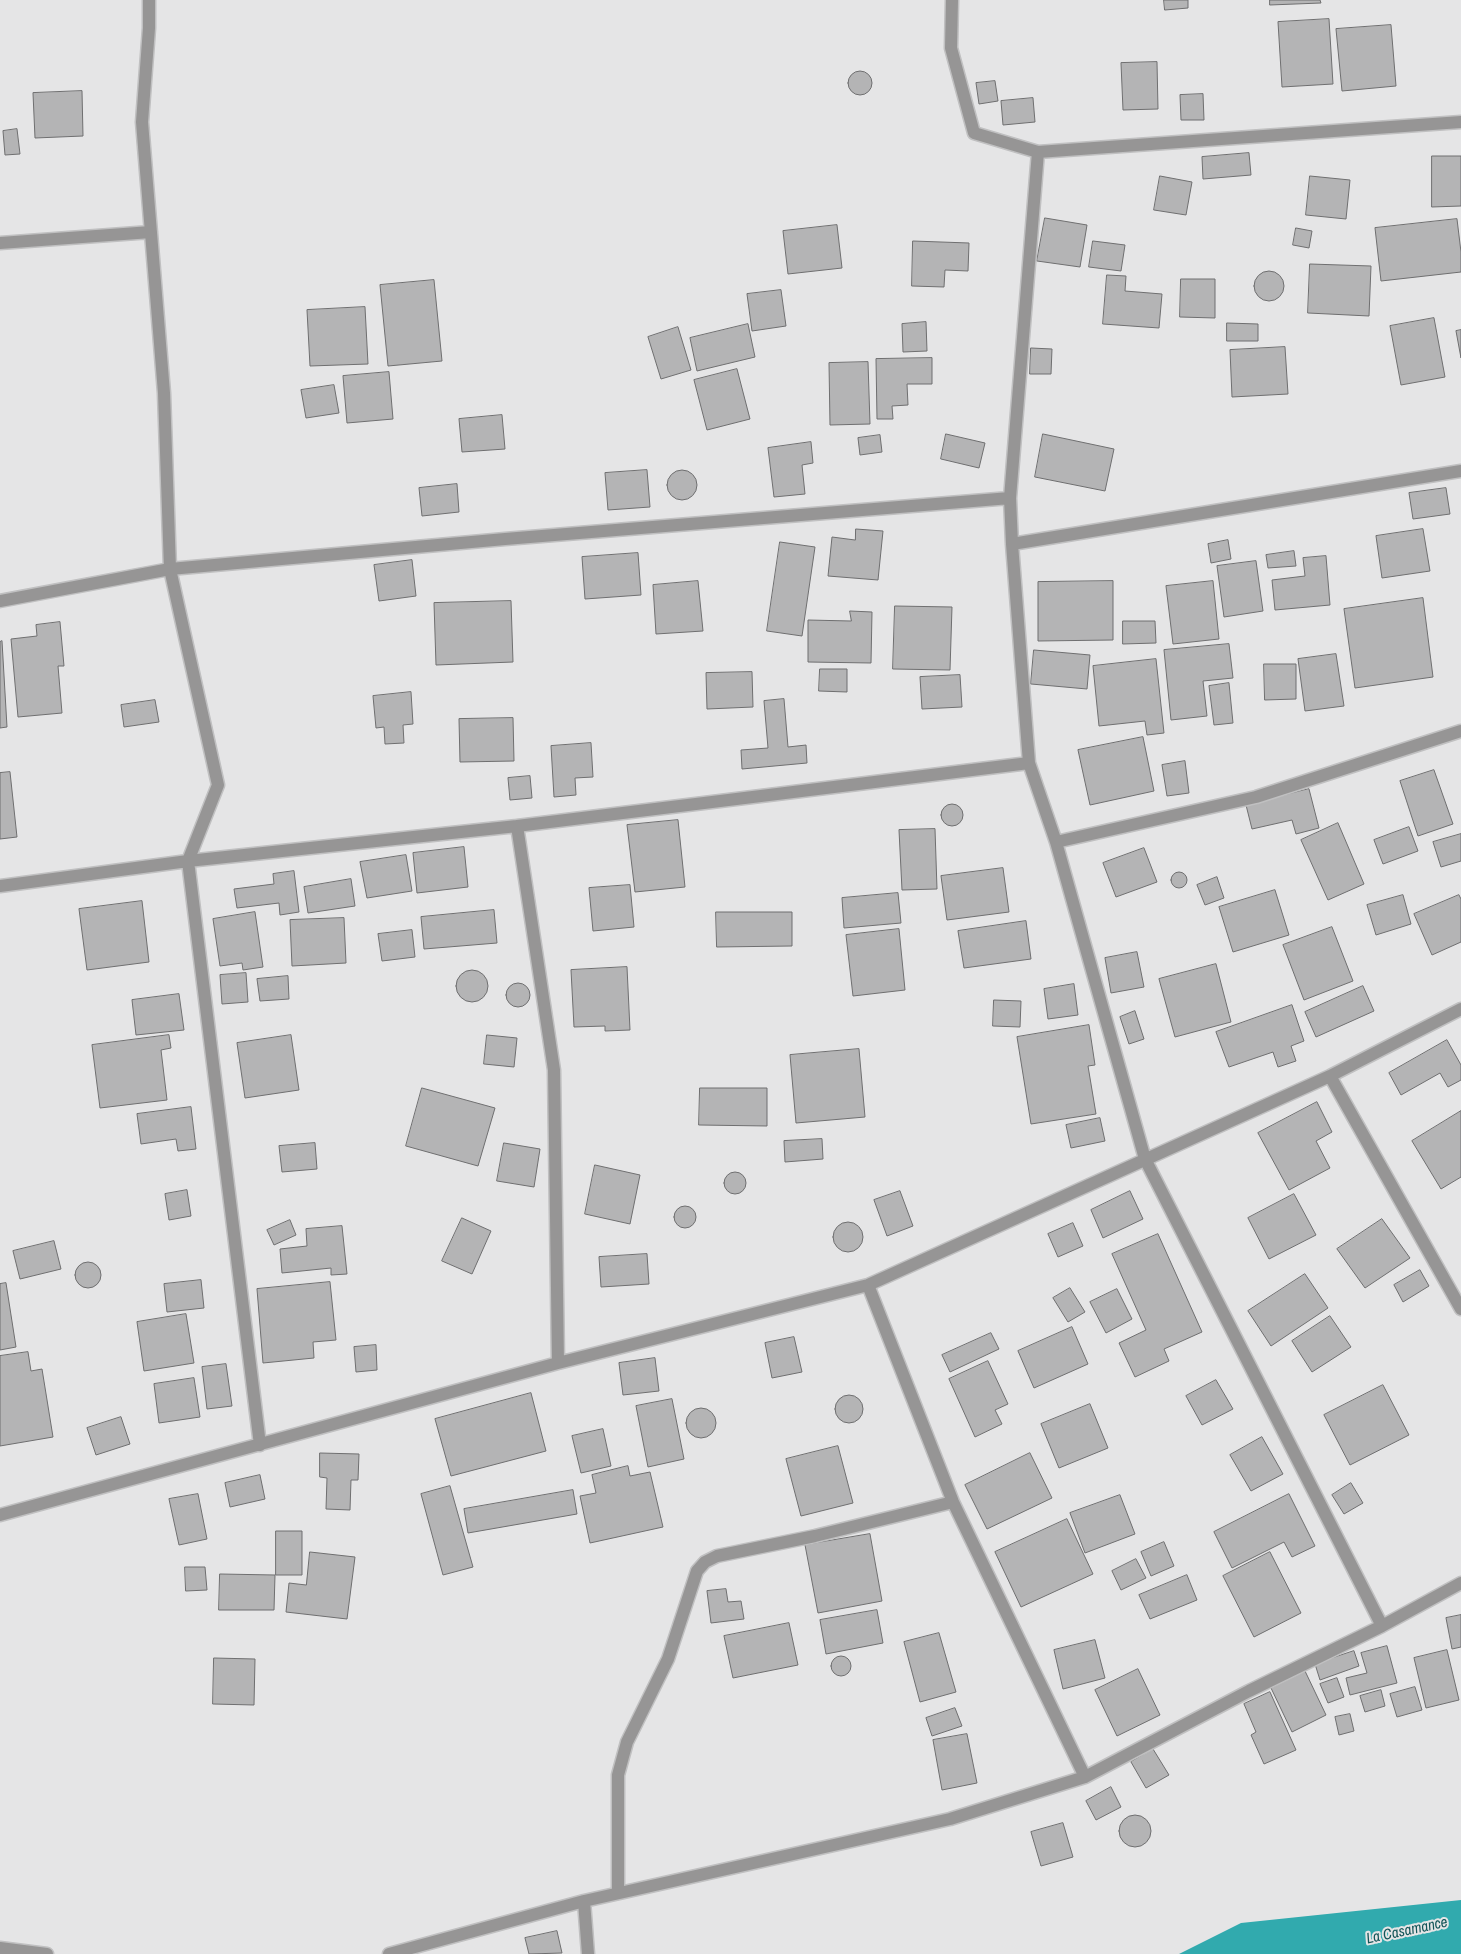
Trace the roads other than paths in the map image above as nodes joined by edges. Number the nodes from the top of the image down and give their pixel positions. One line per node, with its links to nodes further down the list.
1 (148, 0): 5 (street)
2 (952, 0): 4 (street)
3 (1461, 122): 4 (street)
4 (1038, 152): 8 (street)
5 (151, 232): 6 (street); 10 (street)
6 (0, 243)
7 (1461, 471): 9 (street)
8 (1010, 498): 9 (street); 10 (street)
9 (1012, 544): 13 (street)
10 (170, 569): 11 (street); 16 (street)
11 (0, 601)
12 (1461, 731): 15 (street)
13 (1029, 763): 14 (street); 15 (street)
14 (517, 826): 16 (street); 23 (street)
15 (1056, 842): 20 (street)
16 (188, 861): 17 (street); 24 (street)
17 (0, 886)
18 (1461, 1009): 19 (street)
19 (1330, 1076): 20 (street); 22 (street)
20 (1145, 1160): 21 (street); 28 (street)
21 (868, 1285): 23 (street); 25 (street)
22 (1461, 1309)
23 (558, 1363): 24 (street)
24 (260, 1445): 26 (street)
25 (953, 1502): 29 (street); 30 (street)
26 (0, 1514)
27 (1461, 1583): 28 (street)
28 (1382, 1626): 29 (street)
29 (1085, 1777): 30 (street)
30 (618, 1893): 31 (street)
31 (584, 1901): 34 (street); 35 (street)
32 (0, 1948): 33 (street)
33 (47, 1954)
34 (389, 1954)
35 (588, 1954)

